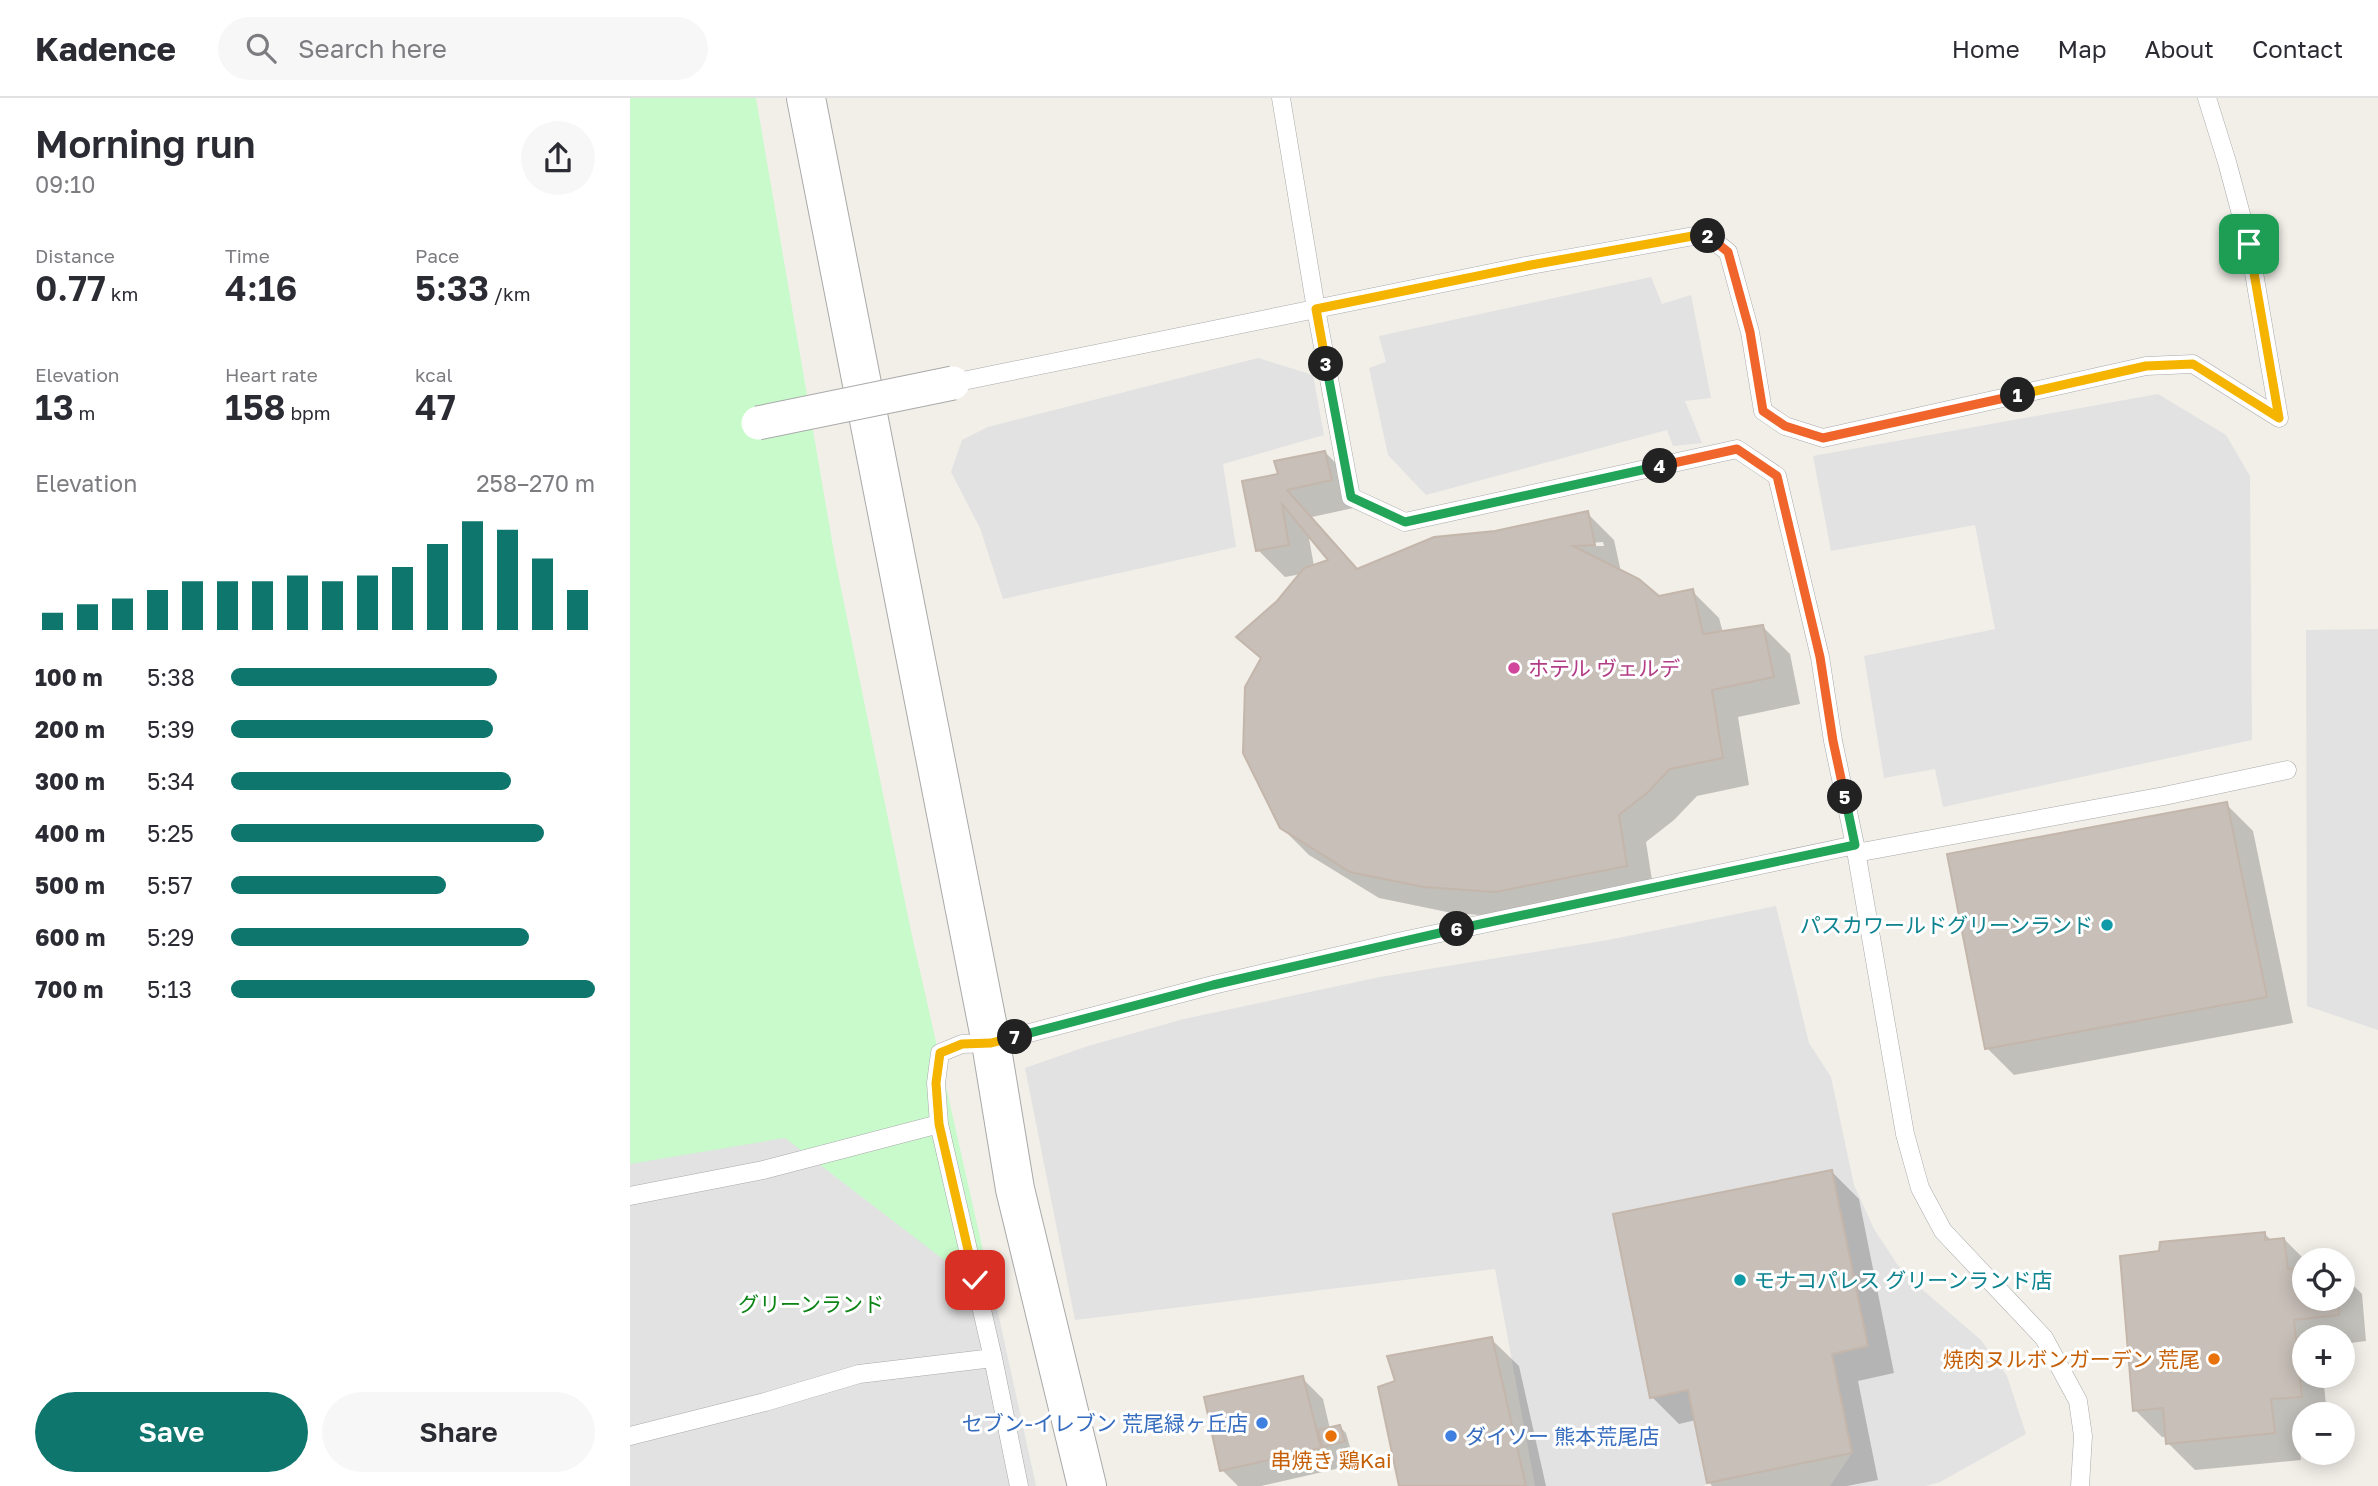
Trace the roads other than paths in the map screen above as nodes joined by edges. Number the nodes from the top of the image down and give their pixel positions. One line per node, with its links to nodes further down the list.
1 (806, 98): 9 (street)
2 (1281, 98): 4 (lane)
3 (2207, 98): 4 (lane)
4 (1316, 309): 5 (lane); 8 (lane)
5 (953, 383): 6 (street, bridge)
6 (758, 423)
7 (2287, 770): 8 (lane)
8 (1855, 849): 9 (lane); 16 (lane)
9 (991, 1043): 10 (lane); 15 (street)
10 (939, 1124): 11 (lane); 12 (lane)
11 (630, 1196)
12 (993, 1358): 13 (lane); 14 (lane)
13 (630, 1436)
14 (1019, 1486)
15 (1087, 1486)
16 (2080, 1486)

